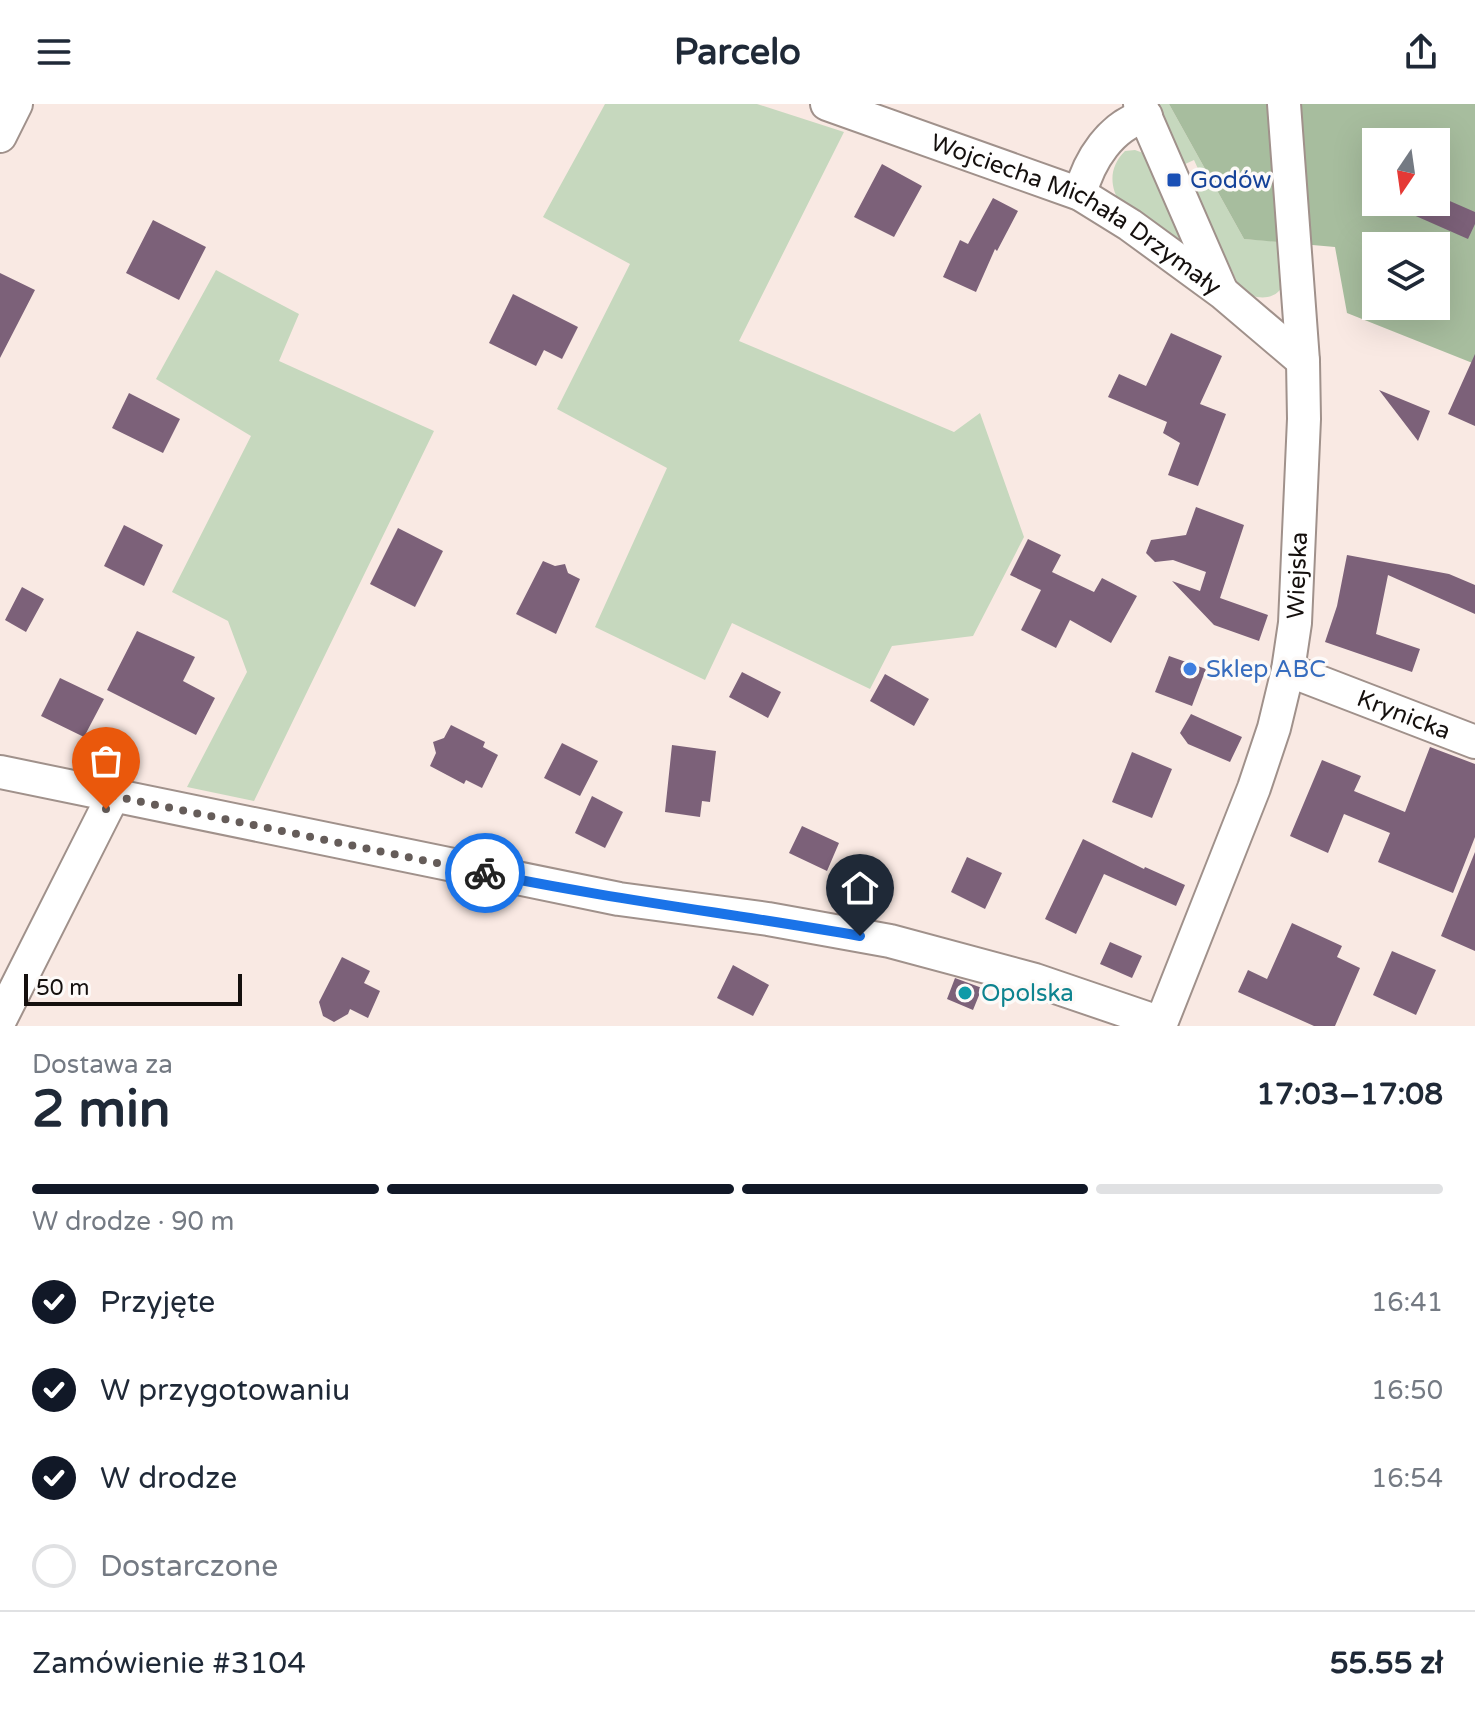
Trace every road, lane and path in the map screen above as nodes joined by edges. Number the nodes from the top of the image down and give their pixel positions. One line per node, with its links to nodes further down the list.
1 (16, 104): 5 (street)
2 (827, 104): 6 (street, Wojciecha Michała Drzymały)
3 (1284, 104): 8 (street, Wiejska)
4 (1143, 110): 6 (street); 7 (street)
5 (0, 136)
6 (1080, 194): 7 (street, Wojciecha Michała Drzymały)
7 (1223, 293): 8 (street, Wojciecha Michała Drzymały)
8 (1303, 361): 9 (street, Wiejska)
9 (1288, 670): 10 (street, Krynicka); 14 (street, Wiejska)
10 (1475, 742)
11 (0, 772): 12 (street)
12 (113, 796): 13 (street); 14 (street)
13 (0, 1020)
14 (1160, 1024)

